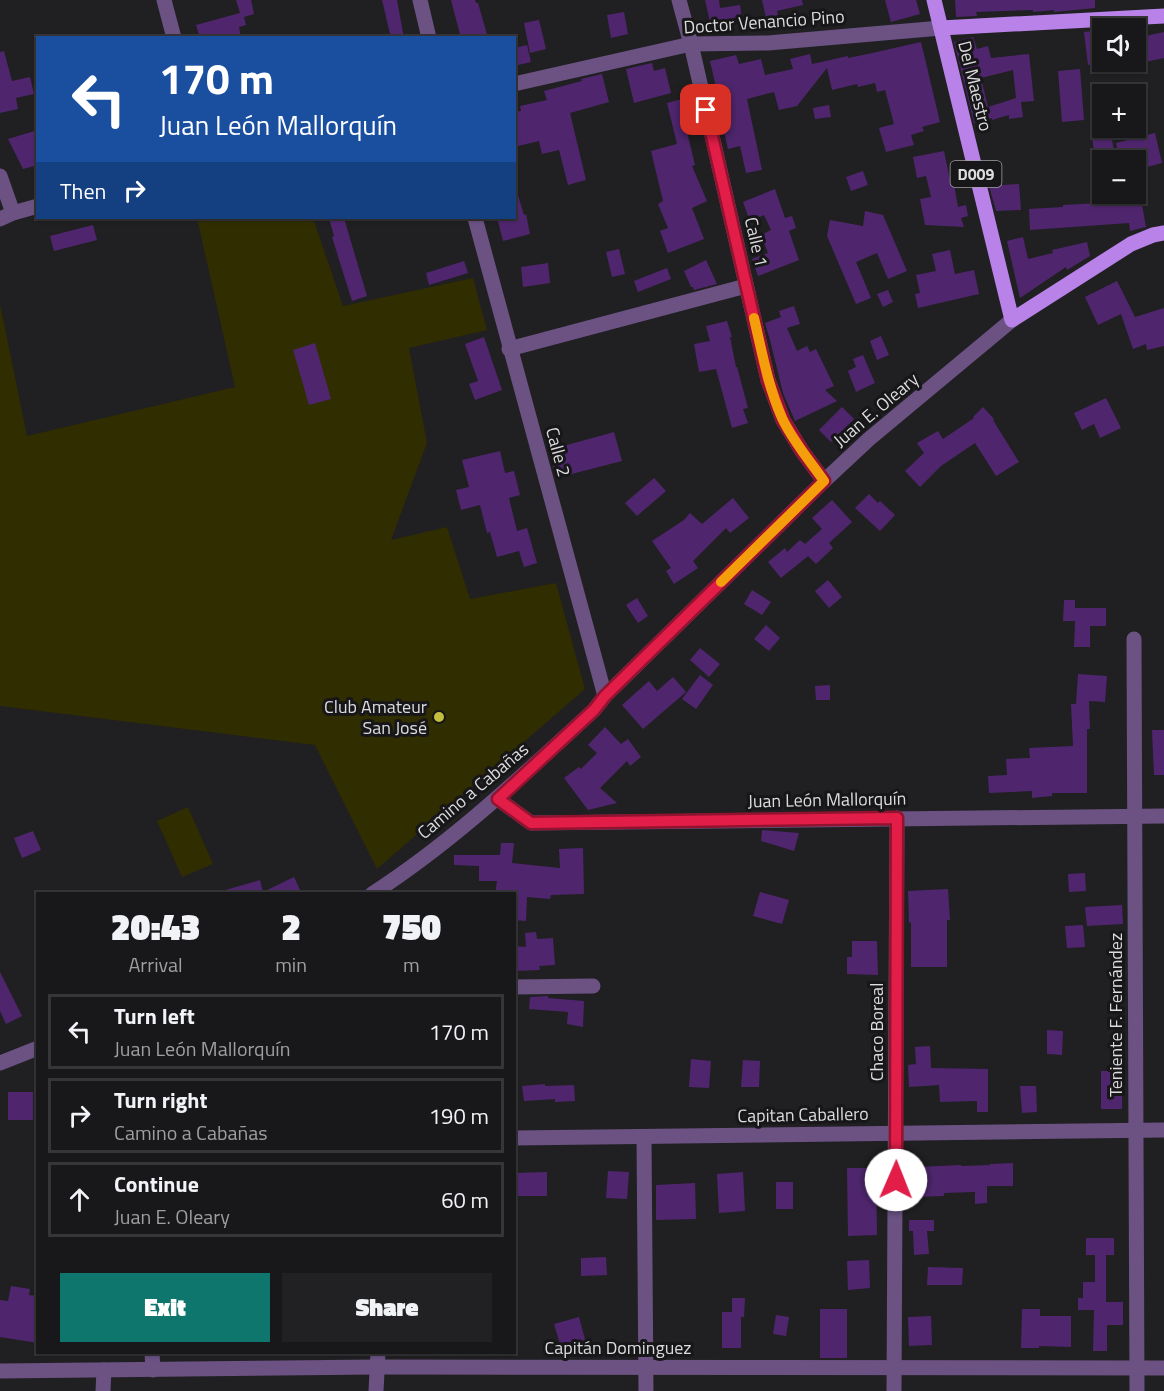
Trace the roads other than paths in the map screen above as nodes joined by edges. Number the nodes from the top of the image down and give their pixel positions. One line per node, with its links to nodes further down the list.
1 (164, 0): 7 (street)
2 (420, 0): 8 (street)
3 (680, 0): 9 (street, Calle 1)
4 (934, 0): 6 (main road, Del Maestro / D009)
5 (1164, 16): 6 (main road, Doctor Venancio Pino)
6 (941, 28): 9 (street, Doctor Venancio Pino); 17 (main road, Del Maestro / D009)
7 (173, 36)
8 (429, 36)
9 (691, 44): 10 (street, Doctor Venancio Pino); 16 (street, Calle 1)
10 (516, 84)
11 (0, 176): 13 (street)
12 (36, 208): 13 (street)
13 (6, 216)
14 (475, 219): 18 (street, Calle 2)
15 (1164, 233): 17 (main road, Juan E. Oleary)
16 (746, 286): 18 (street); 19 (street, Calle 1)
17 (1012, 320): 19 (street, Juan E. Oleary)
18 (509, 348): 21 (street, Calle 2)
19 (824, 481): 21 (street, Juan E. Oleary)
20 (1134, 639): 24 (street, Teniente F. Fernández)
21 (605, 696): 22 (street, Juan E. Oleary)
22 (594, 710): 23 (street, Camino a Cabañas)
23 (498, 799): 26 (street, Juan León Mallorquín); 27 (street, Camino a Cabañas)
24 (1134, 816): 25 (street, Juan León Mallorquín); 26 (street, Juan León Mallorquín); 35 (street, Teniente F. Fernández)
25 (1164, 816)
26 (897, 818): 36 (street, Chaco Boreal)
27 (397, 878): 28 (street, Camino a Cabañas); 29 (street)
28 (375, 892)
29 (396, 892)
30 (593, 986): 31 (street)
31 (516, 987)
32 (36, 1049): 33 (street)
33 (0, 1063)
34 (1164, 1130): 35 (street, Capitan Caballero)
35 (1136, 1131): 36 (street, Capitan Caballero); 43 (street, Teniente F. Fernández)
36 (896, 1133): 37 (street, Capitan Caballero); 42 (street, Chaco Boreal)
37 (644, 1137): 38 (street, Capitan Caballero); 41 (street)
38 (516, 1138)
39 (152, 1354): 46 (street)
40 (377, 1360): 41 (street, Capitán Dominguez); 46 (street, Capitán Dominguez); 49 (street)
41 (647, 1368): 42 (street, Capitán Dominguez); 50 (street)
42 (894, 1368): 43 (street, Capitán Dominguez); 51 (street, Chaco Boreal)
43 (1137, 1368): 44 (street, Capitán Dominguez); 52 (street, Teniente F. Fernández)
44 (1164, 1368)
45 (104, 1370): 46 (street, Capitán Dominguez); 47 (street, Capitán Dominguez); 48 (street)
46 (153, 1370)
47 (0, 1371)
48 (102, 1391)
49 (376, 1391)
50 (646, 1391)
51 (894, 1391)
52 (1137, 1391)

